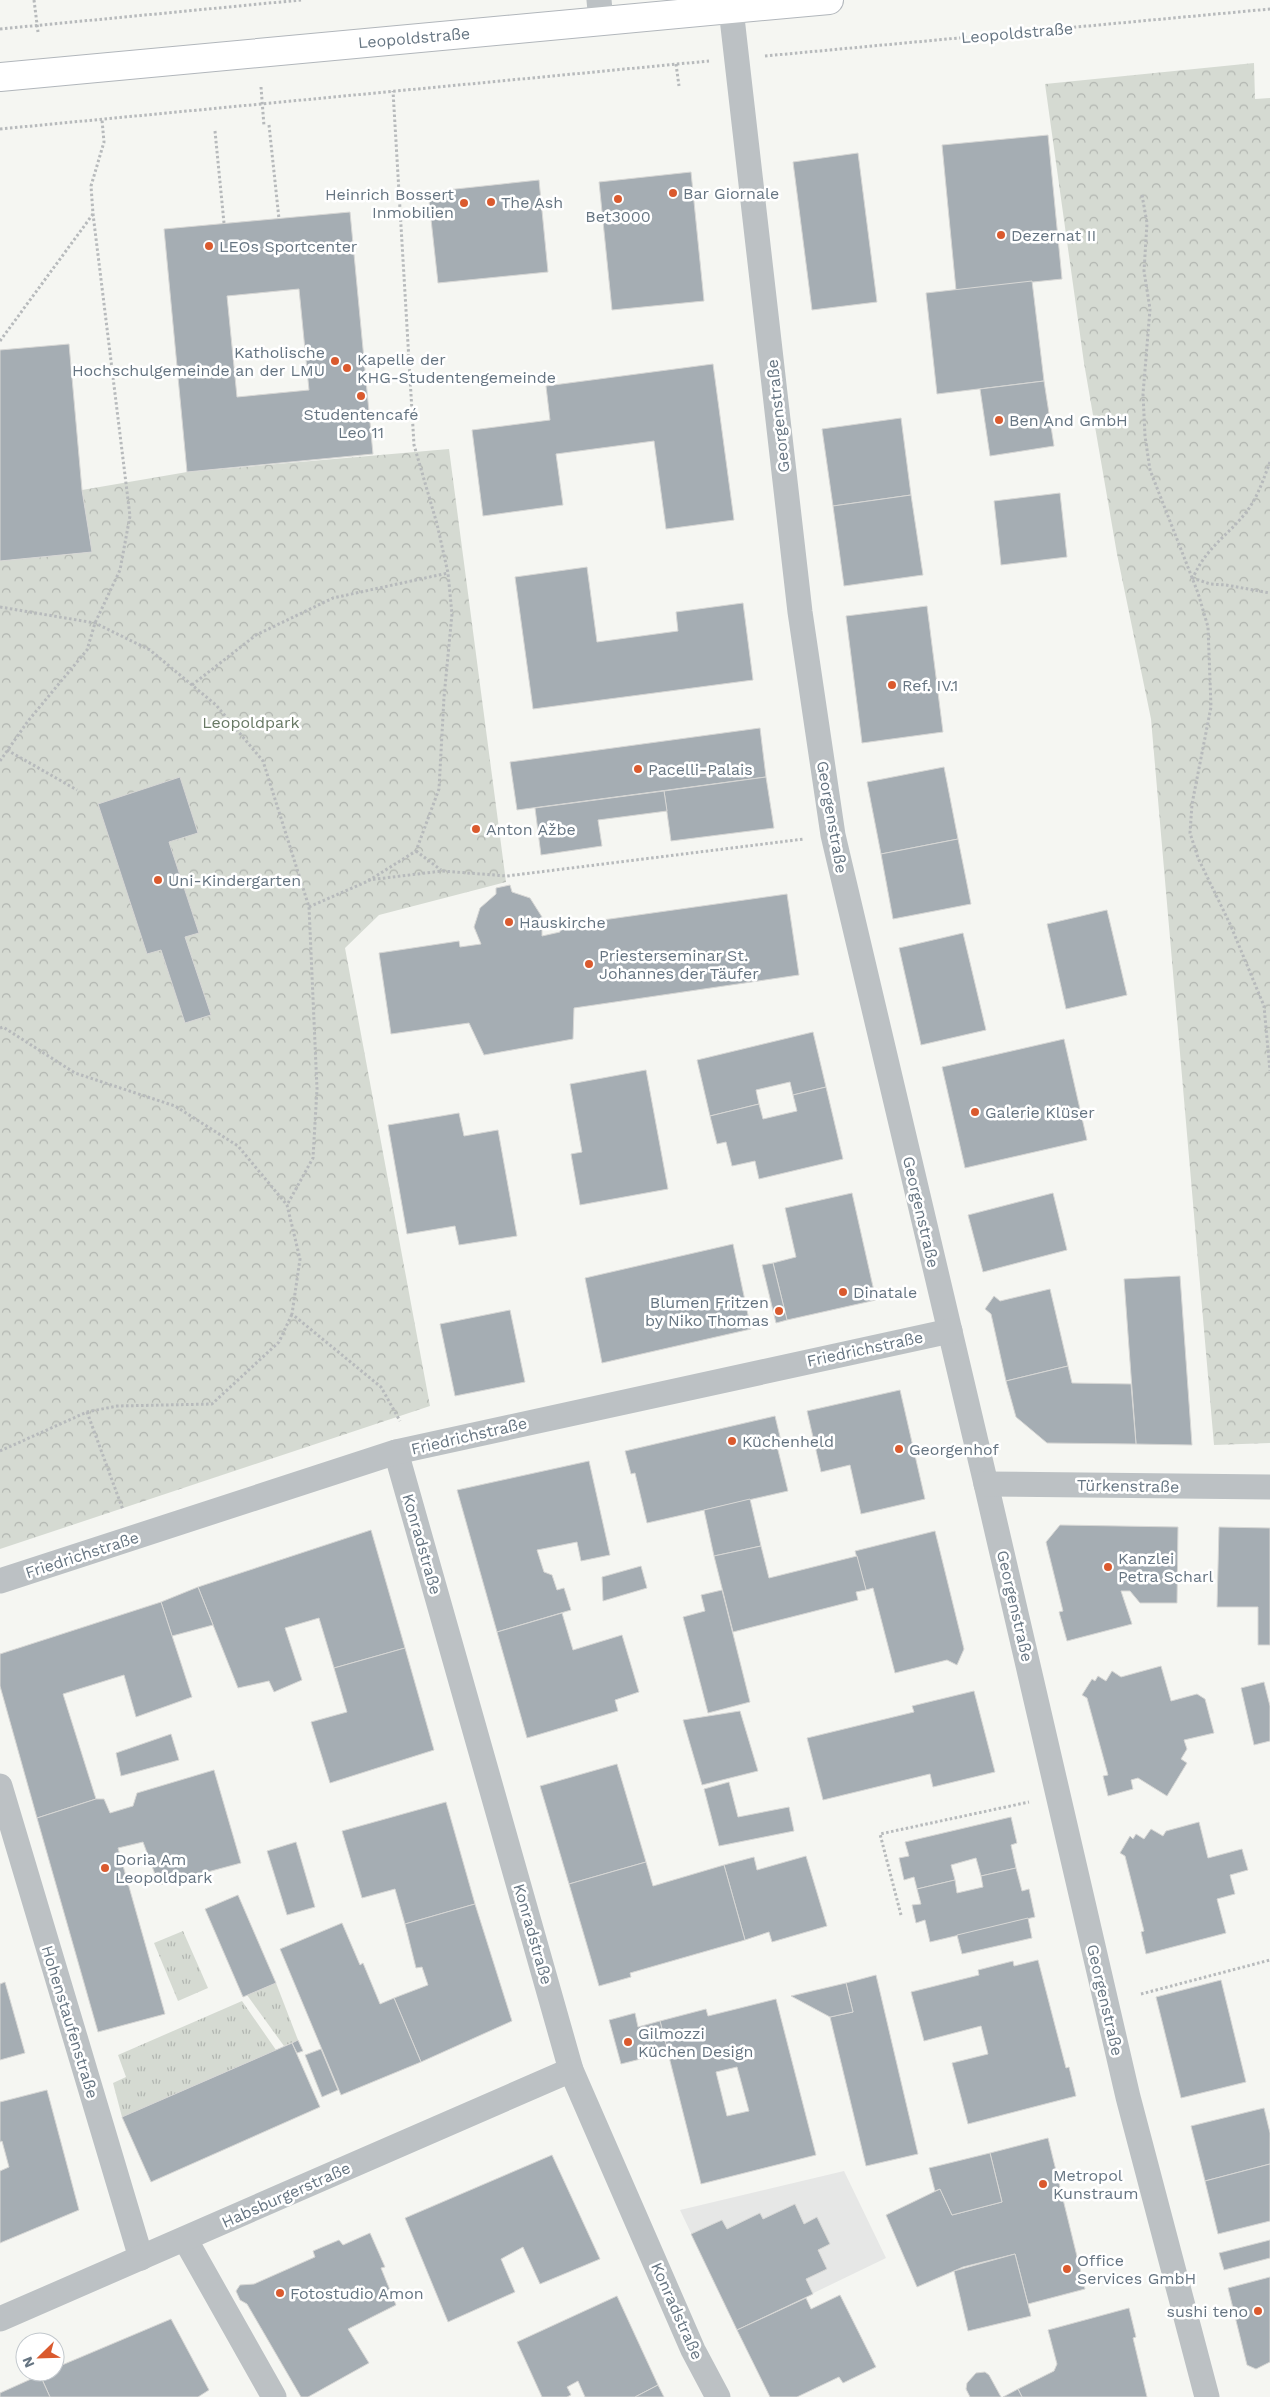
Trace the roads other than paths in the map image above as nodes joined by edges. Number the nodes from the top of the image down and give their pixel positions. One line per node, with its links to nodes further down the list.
1 (829, 0): 2 (main road, Leopoldstraße)
2 (731, 9): 3 (main road, Leopoldstraße); 5 (street, Georgenstraße)
3 (600, 11): 4 (main road, Leopoldstraße)
4 (0, 77)
5 (950, 1331): 6 (street, Friedrichstraße); 7 (street, Georgenstraße)
6 (404, 1450): 9 (street, Friedrichstraße); 11 (street, Konradstraße)
7 (986, 1484): 8 (street, Türkenstraße); 17 (street, Georgenstraße)
8 (1270, 1487)
9 (0, 1581)
10 (0, 1786): 13 (street, Hohenstaufenstraße)
11 (571, 2070): 12 (street, Habsburgerstraße); 16 (street, Konradstraße)
12 (185, 2239): 13 (street, Habsburgerstraße); 15 (street)
13 (141, 2258): 14 (street, Habsburgerstraße)
14 (0, 2319)
15 (274, 2397)
16 (718, 2397)
17 (1207, 2397)

